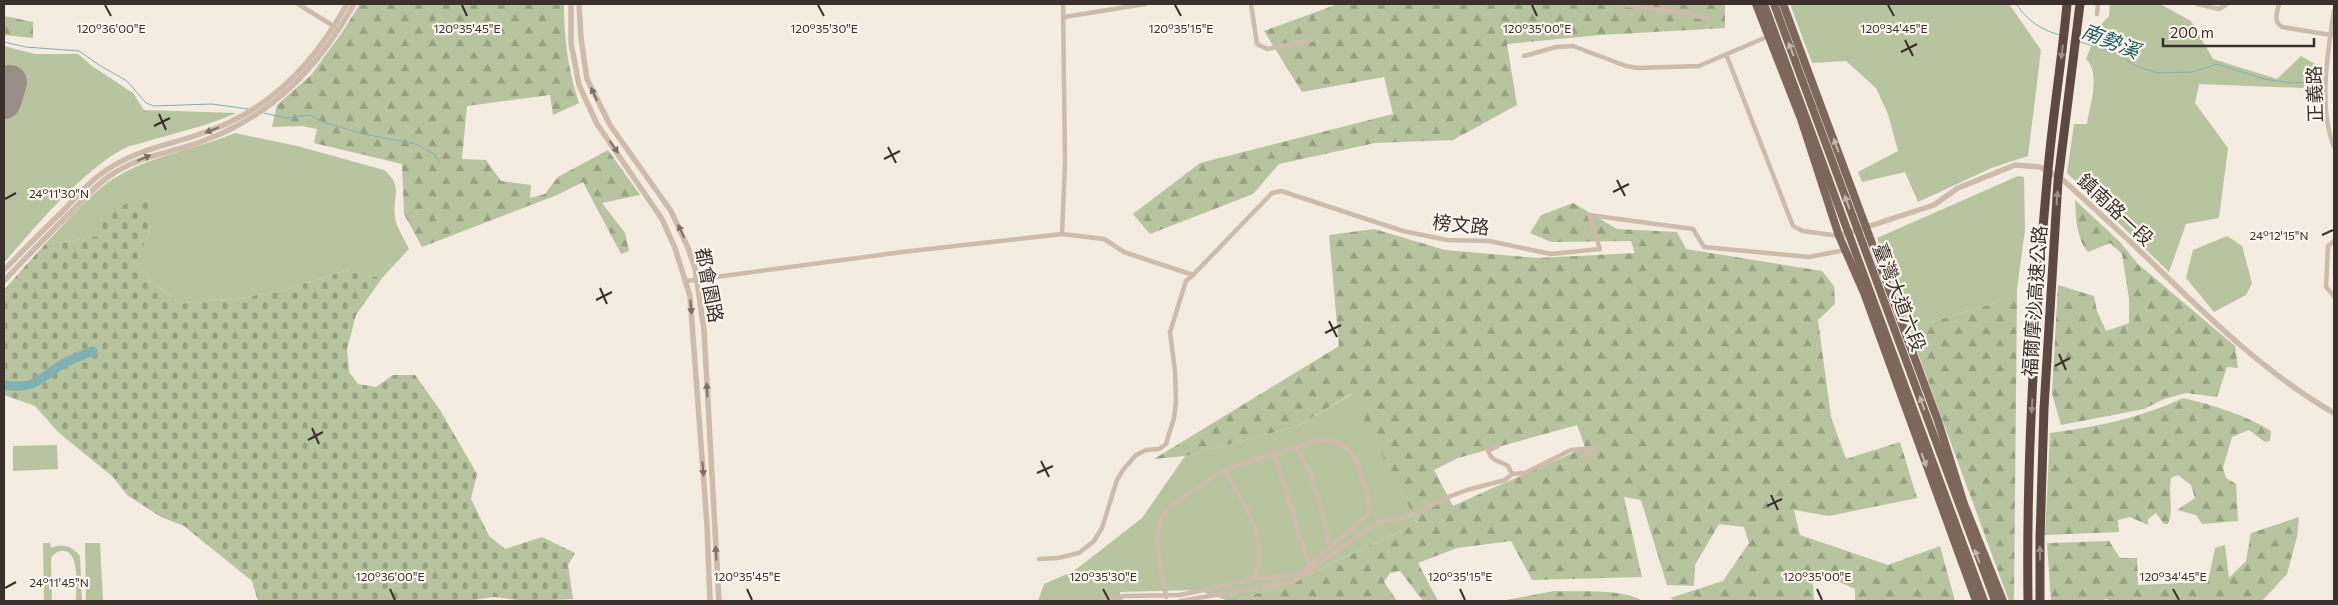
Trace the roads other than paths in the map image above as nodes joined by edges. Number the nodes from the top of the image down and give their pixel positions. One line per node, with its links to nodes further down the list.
1 (298, 4): 24 (street)
2 (347, 4): 24 (street)
3 (354, 4): 24 (street)
4 (571, 4): 42 (street, 都會園路, one-way to 42)
5 (580, 4): 41 (street, 都會園路, one-way to 5)
6 (1063, 4): 22 (street)
7 (1145, 4): 22 (street)
8 (1251, 4): 27 (street)
9 (1619, 4): 23 (street)
10 (1756, 4): 26 (main road, 臺灣大道六段)
11 (1764, 4): 36 (main road, 臺灣大道六段)
12 (1774, 4): 34 (main road, 臺灣大道六段, one-way to 12)
13 (1783, 4): 33 (main road, 臺灣大道六段, one-way to 13)
14 (2067, 4): 65 (highway, 福爾摩沙高速公路, one-way to 65, bridge)
15 (2080, 4): 66 (highway, 福爾摩沙高速公路, one-way to 15, bridge)
16 (2098, 4): 21 (street)
17 (2198, 4): 19 (street)
18 (2279, 4): 25 (street)
19 (2226, 5)
20 (2334, 10): 25 (street, 正義路)
21 (2097, 14)
22 (1064, 17): 35 (street)
23 (1708, 19)
24 (337, 28): 39 (street, one-way to 39); 43 (street, one-way to 24)
25 (2331, 35): 31 (street, 正義路)
26 (1769, 36): 28 (street); 36 (main road, 臺灣大道六段)
27 (1311, 40)
28 (1726, 54): 29 (street); 36 (street)
29 (1524, 56)
30 (2334, 115): 31 (street)
31 (2327, 116): 32 (street, 正義路)
32 (2334, 147)
33 (1865, 228): 34 (street, 鎮南路一段); 45 (street, 鎮南路一段); 64 (main road, 臺灣大道六段)
34 (1857, 231): 36 (street, 鎮南路一段); 63 (main road, 臺灣大道六段, one-way to 34)
35 (1062, 234): 40 (street); 41 (street)
36 (1844, 235): 38 (main road, 臺灣大道六段); 62 (main road, 臺灣大道六段)
37 (2334, 241): 44 (street)
38 (1846, 250): 40 (street, 榜文路); 61 (main road, 臺灣大道六段, one-way to 61)
39 (4, 270)
40 (1193, 275): 53 (street)
41 (697, 279): 42 (street); 58 (street, 都會園路, one-way to 41)
42 (686, 281): 57 (street, 都會園路, one-way to 57)
43 (4, 282)
44 (2334, 296)
45 (2334, 413)
46 (1295, 446): 48 (street); 52 (street); 52 (street)
47 (1498, 446): 51 (street)
48 (1274, 452): 50 (street); 54 (street)
49 (1582, 457): 51 (street)
50 (1224, 470): 55 (street); 56 (street)
51 (1512, 474): 60 (street)
52 (1330, 549): 54 (street)
53 (1039, 559)
54 (1309, 566): 55 (street)
55 (1253, 579): 56 (street)
56 (1166, 597): 59 (street)
57 (710, 601)
58 (719, 601)
59 (1106, 601)
60 (1180, 601)
61 (1976, 601)
62 (1984, 601)
63 (1995, 601)
64 (2003, 601)
65 (2028, 601)
66 (2040, 601)

